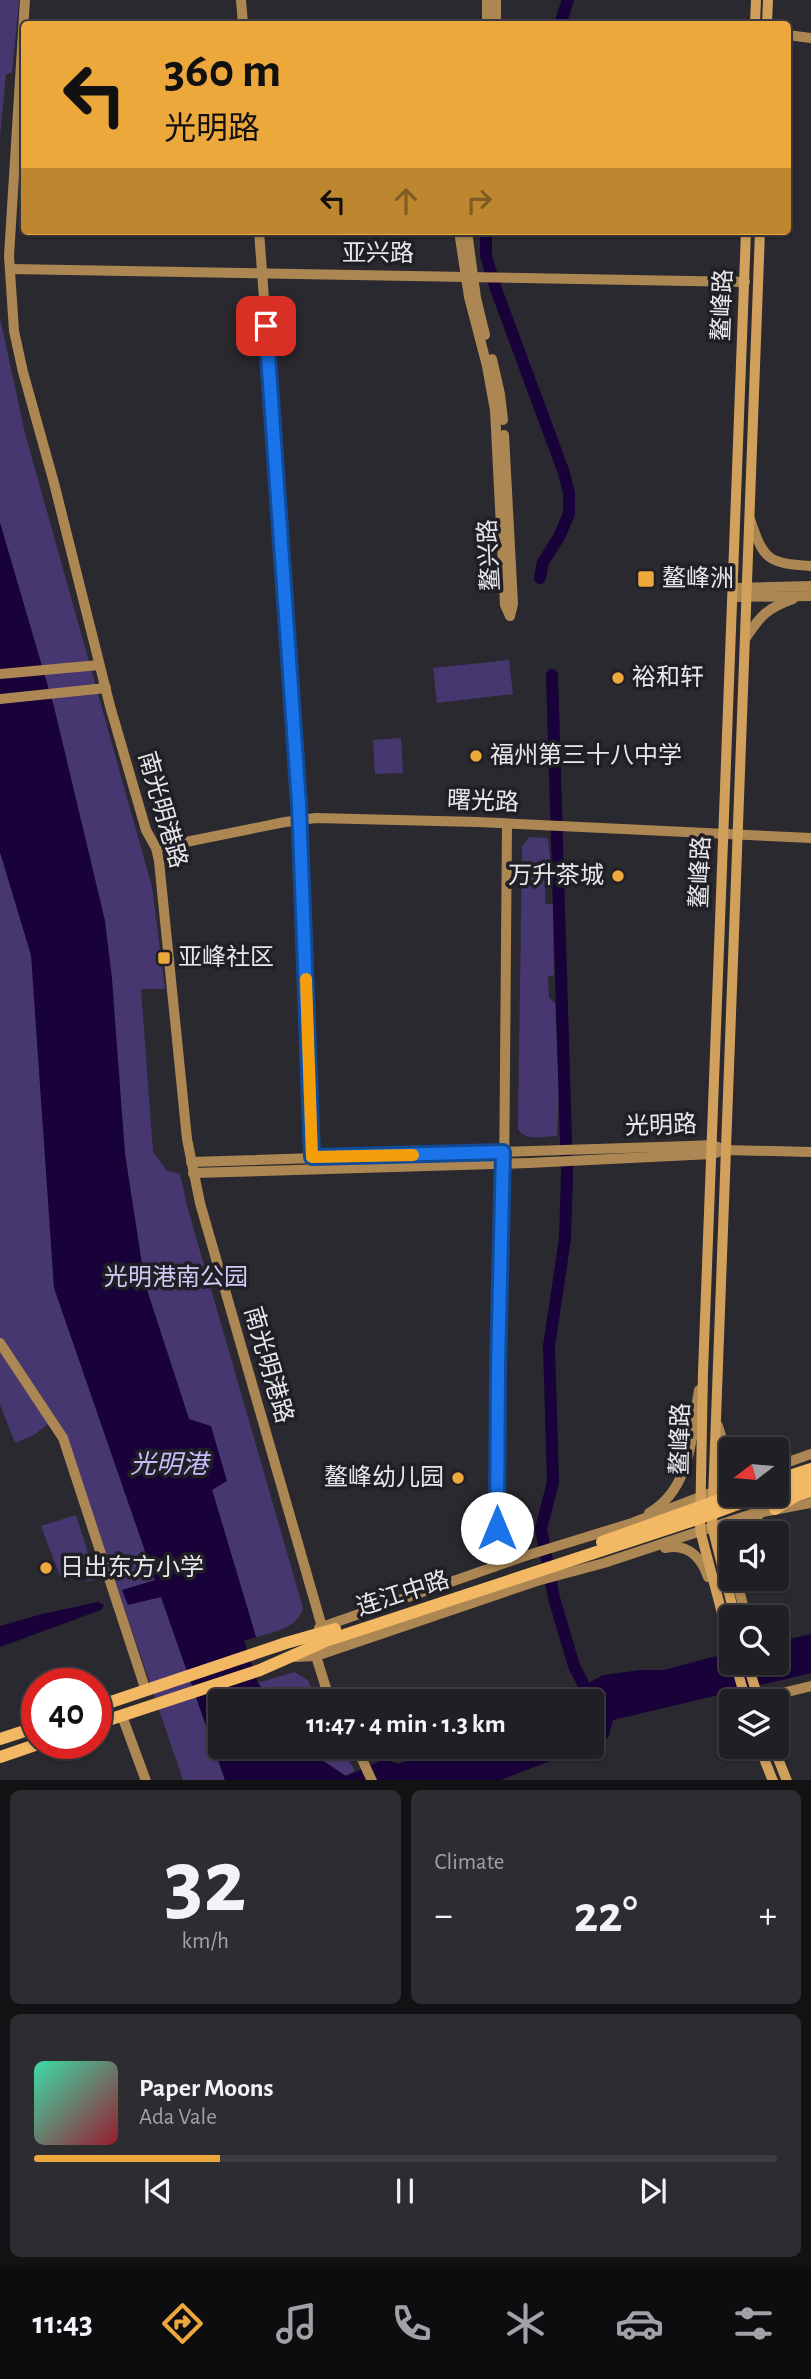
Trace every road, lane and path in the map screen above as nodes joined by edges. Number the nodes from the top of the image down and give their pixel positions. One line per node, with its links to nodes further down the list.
1 (25, 0): 6 (street, 南光明港路)
2 (241, 0): 7 (street)
3 (756, 0): 10 (main road)
4 (768, 0): 11 (main road)
5 (492, 1): 8 (street); 9 (street)
6 (24, 21)
7 (243, 21)
8 (488, 21)
9 (495, 21)
10 (755, 21)
11 (768, 21)
12 (791, 35): 13 (street)
13 (811, 38)
14 (21, 56): 20 (street, 南光明港路)
15 (259, 235): 21 (street)
16 (460, 235): 22 (street, 鳌兴路)
17 (468, 235): 22 (street, 鳌兴路)
18 (747, 235): 23 (main road, 鳌峰路)
19 (760, 235): 24 (main road, 鳌峰路)
20 (10, 269): 21 (street, 亚兴路); 31 (street, 南光明港路)
21 (262, 274): 22 (street, 亚兴路); 35 (street)
22 (473, 276): 22 (street, 鳌兴路); 23 (street, 亚兴路)
23 (745, 282): 28 (main road, 鳌峰路)
24 (750, 519): 25 (street); 27 (main road, 鳌峰路)
25 (811, 566)
26 (811, 586): 27 (street)
27 (747, 592): 28 (street); 29 (street); 30 (main road, 鳌峰路)
28 (734, 593): 37 (main road, 鳌峰路)
29 (806, 596): 30 (street)
30 (745, 640): 38 (main road, 鳌峰路)
31 (99, 665): 32 (street); 33 (street, 南光明港路)
32 (0, 674)
33 (106, 688): 34 (street); 40 (street, 南光明港路)
34 (0, 699)
35 (300, 820): 36 (street, 曙光路); 40 (street, 曙光路); 46 (street)
36 (507, 824): 37 (street, 曙光路); 44 (street)
37 (724, 835): 38 (street, 曙光路); 41 (main road, 鳌峰路)
38 (737, 835): 39 (street, 曙光路); 42 (main road, 鳌峰路)
39 (811, 838)
40 (156, 848): 45 (street, 南光明港路)
41 (712, 1150): 42 (street, 光明路); 44 (street, 光明路); 49 (main road, 鳌峰路)
42 (725, 1150): 43 (street, 光明路); 50 (main road, 鳌峰路)
43 (811, 1152)
44 (503, 1158): 46 (street, 光明路); 72 (street)
45 (191, 1162): 46 (street, 光明路); 47 (street, 南光明港路)
46 (312, 1163): 47 (street, 光明路)
47 (193, 1173): 76 (street, 南光明港路)
48 (0, 1343): 82 (street)
49 (703, 1372): 62 (main road, 鳌峰路); 68 (street)
50 (716, 1420): 51 (street); 59 (main road, 鳌峰路)
51 (721, 1437)
52 (811, 1454): 53 (street)
53 (789, 1462)
54 (811, 1469): 55 (highway)
55 (789, 1476)
56 (811, 1479): 57 (highway)
57 (789, 1488)
58 (719, 1490): 59 (street)
59 (714, 1492): 62 (street); 69 (main road, 鳌峰路)
60 (789, 1493): 61 (highway)
61 (809, 1494): 66 (highway)
62 (700, 1499): 68 (street); 70 (main road, 鳌峰路)
63 (719, 1501): 76 (highway, 连江中路)
64 (730, 1507): 76 (highway, 连江中路)
65 (744, 1507): 66 (street)
66 (763, 1511): 67 (street); 69 (street)
67 (750, 1521)
68 (632, 1523): 72 (street)
69 (712, 1527): 70 (street); 73 (main road, 鳌峰路)
70 (700, 1530): 71 (street); 74 (main road, 鳌峰路)
71 (604, 1563): 75 (street); 77 (street)
72 (494, 1567): 76 (street)
73 (732, 1605)
74 (719, 1607)
75 (719, 1609)
76 (324, 1634): 78 (highway, 连江中路); 82 (highway, 连江中路)
77 (316, 1656): 78 (street); 80 (street)
78 (290, 1657): 84 (highway, 连江中路)
79 (811, 1686): 81 (street)
80 (326, 1689)
81 (789, 1690)
82 (146, 1691): 83 (highway, 连江中路)
83 (112, 1702)
84 (121, 1716): 85 (highway, 连江中路); 93 (street)
85 (112, 1719)
86 (21, 1732): 87 (highway)
87 (0, 1739)
88 (21, 1750): 89 (highway)
89 (0, 1757)
90 (362, 1759): 94 (street)
91 (764, 1759): 95 (main road)
92 (778, 1759): 96 (main road)
93 (146, 1780)
94 (372, 1780)
95 (773, 1780)
96 (787, 1780)

